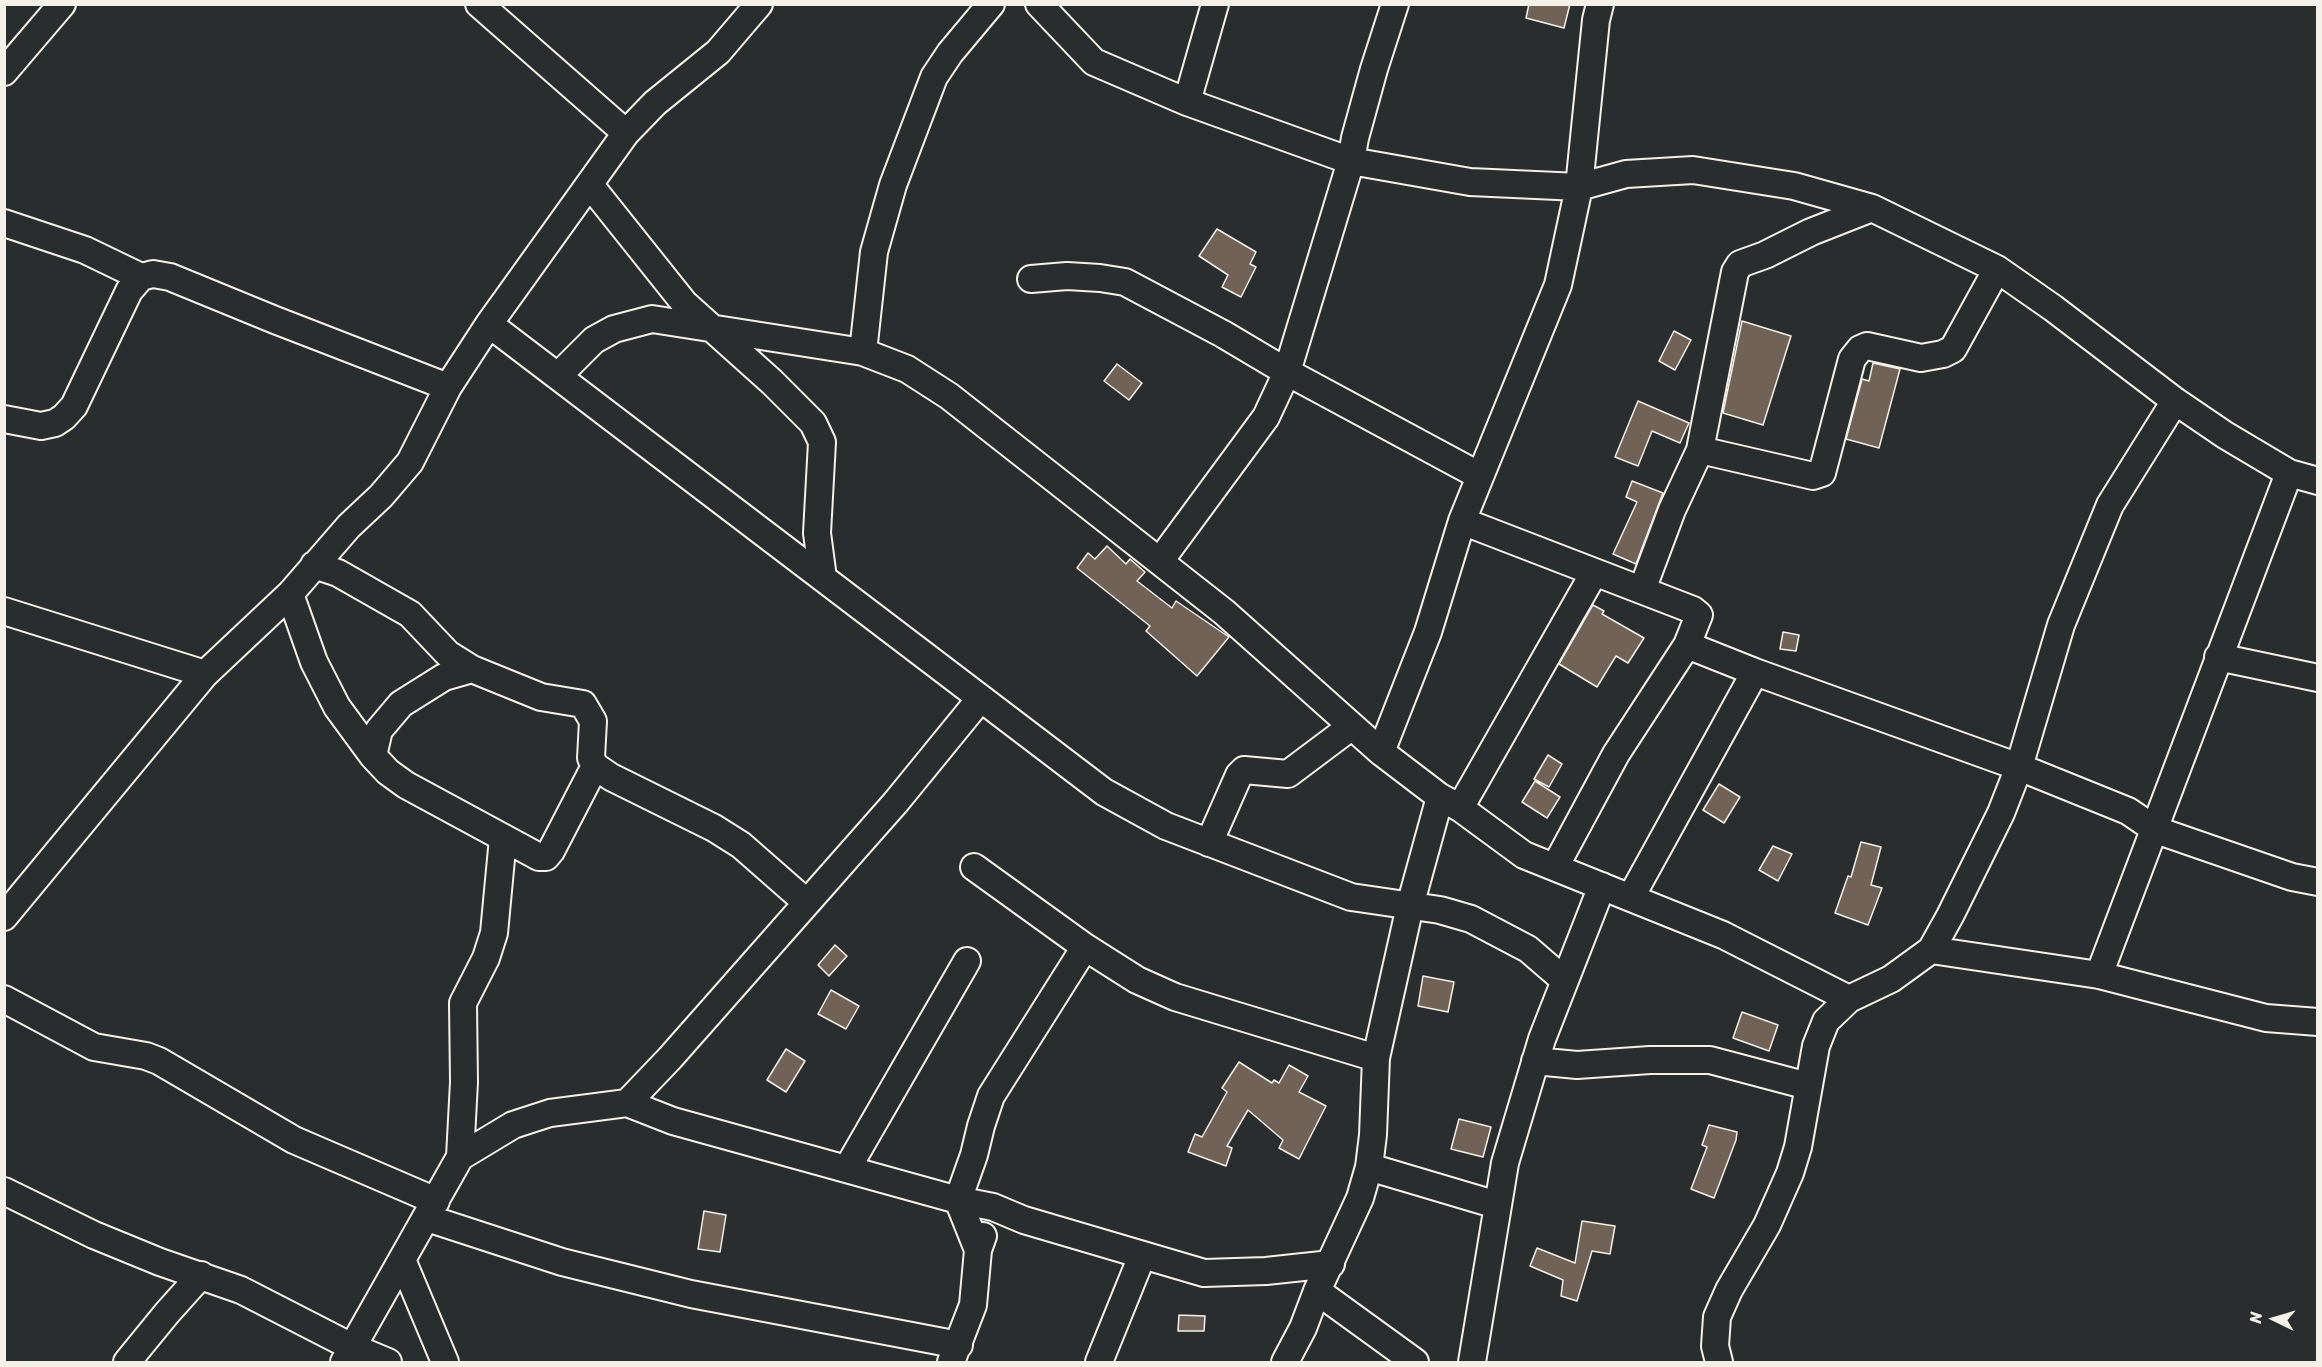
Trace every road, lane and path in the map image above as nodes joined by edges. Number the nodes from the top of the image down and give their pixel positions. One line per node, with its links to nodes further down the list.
1 (62, 4): 9 (street)
2 (479, 4): 11 (street)
3 (759, 4): 11 (street)
4 (991, 4): 22 (street)
5 (1039, 4): 10 (street)
6 (1215, 4): 10 (street)
7 (1395, 4): 12 (street)
8 (1600, 4): 14 (street)
9 (4, 72)
10 (1187, 102): 12 (street)
11 (627, 133): 13 (street)
12 (1351, 161): 14 (street); 23 (street)
13 (590, 184): 20 (street); 21 (street)
14 (1579, 187): 15 (street); 30 (street)
15 (1872, 208): 17 (street); 28 (street)
16 (4, 223): 18 (street)
17 (1997, 269): 26 (street); 28 (street)
18 (141, 277): 25 (street); 27 (street)
19 (1031, 279): 23 (street)
20 (489, 324): 24 (street); 25 (street)
21 (715, 328): 22 (street); 24 (street); 33 (street)
22 (863, 352): 35 (street)
23 (1287, 372): 30 (street); 35 (street)
24 (558, 376): 34 (street)
25 (448, 387): 36 (street)
26 (2175, 401): 29 (street); 53 (street)
27 (4, 419)
28 (1700, 450): 39 (street)
29 (2289, 473): 31 (street); 43 (street)
30 (1480, 476): 32 (street)
31 (2318, 481)
32 (1462, 521): 37 (street); 50 (street)
33 (817, 533): 34 (street); 38 (street)
34 (780, 544): 38 (street)
35 (1160, 561): 49 (street)
36 (314, 566): 40 (street); 44 (street)
37 (1594, 573): 39 (street); 54 (street)
38 (823, 578): 48 (street)
39 (1642, 590): 42 (street)
40 (290, 594): 46 (street); 51 (street)
41 (4, 611): 46 (street)
42 (1687, 645): 45 (street); 59 (street)
43 (2218, 657): 47 (street); 55 (street)
44 (472, 669): 51 (street); 52 (street)
45 (1755, 672): 53 (street); 62 (street)
46 (205, 674): 65 (street)
47 (2318, 678)
48 (980, 699): 57 (street); 63 (street)
49 (1352, 726): 50 (street); 57 (street)
50 (1381, 752): 54 (street)
51 (373, 756): 56 (street)
52 (595, 766): 56 (street); 63 (street)
53 (2019, 767): 55 (street); 67 (street)
54 (1450, 802): 59 (street); 64 (street)
55 (2156, 830): 60 (street); 69 (street)
56 (503, 838): 78 (street)
57 (1209, 843): 64 (street)
58 (974, 867): 66 (street)
59 (1555, 867): 61 (street)
60 (2318, 882)
61 (1602, 886): 62 (street); 70 (street)
62 (1631, 897): 72 (street)
63 (806, 902): 77 (street)
64 (1410, 906): 70 (street); 74 (street)
65 (4, 917)
66 (1086, 947): 74 (street); 82 (street)
67 (1931, 950): 69 (street); 72 (street)
68 (967, 961): 80 (street)
69 (2099, 975): 73 (street)
70 (1564, 980): 75 (street)
71 (4, 999): 85 (street)
72 (1849, 999): 76 (street)
73 (2318, 1022)
74 (1376, 1058): 79 (street)
75 (1535, 1061): 76 (street); 83 (street)
76 (1808, 1086): 101 (street)
77 (627, 1103): 78 (street); 80 (street)
78 (460, 1157): 85 (street)
79 (1369, 1167): 83 (street); 89 (street)
80 (847, 1169): 82 (street)
81 (4, 1191): 90 (street)
82 (958, 1200): 84 (street); 86 (street)
83 (1497, 1205): 100 (street)
84 (993, 1207): 86 (street); 87 (street)
85 (432, 1209): 88 (street); 92 (street)
86 (978, 1250): 92 (street)
87 (1142, 1256): 89 (street); 97 (street)
88 (402, 1262): 93 (street); 96 (street)
89 (1331, 1264): 91 (street)
90 (201, 1275): 93 (street); 94 (street)
91 (1317, 1291): 98 (street); 99 (street)
92 (955, 1354)
93 (348, 1355): 95 (street)
94 (127, 1362)
95 (388, 1362)
96 (445, 1362)
97 (1099, 1362)
98 (1285, 1362)
99 (1415, 1362)
100 (1472, 1362)
101 (1719, 1362)

